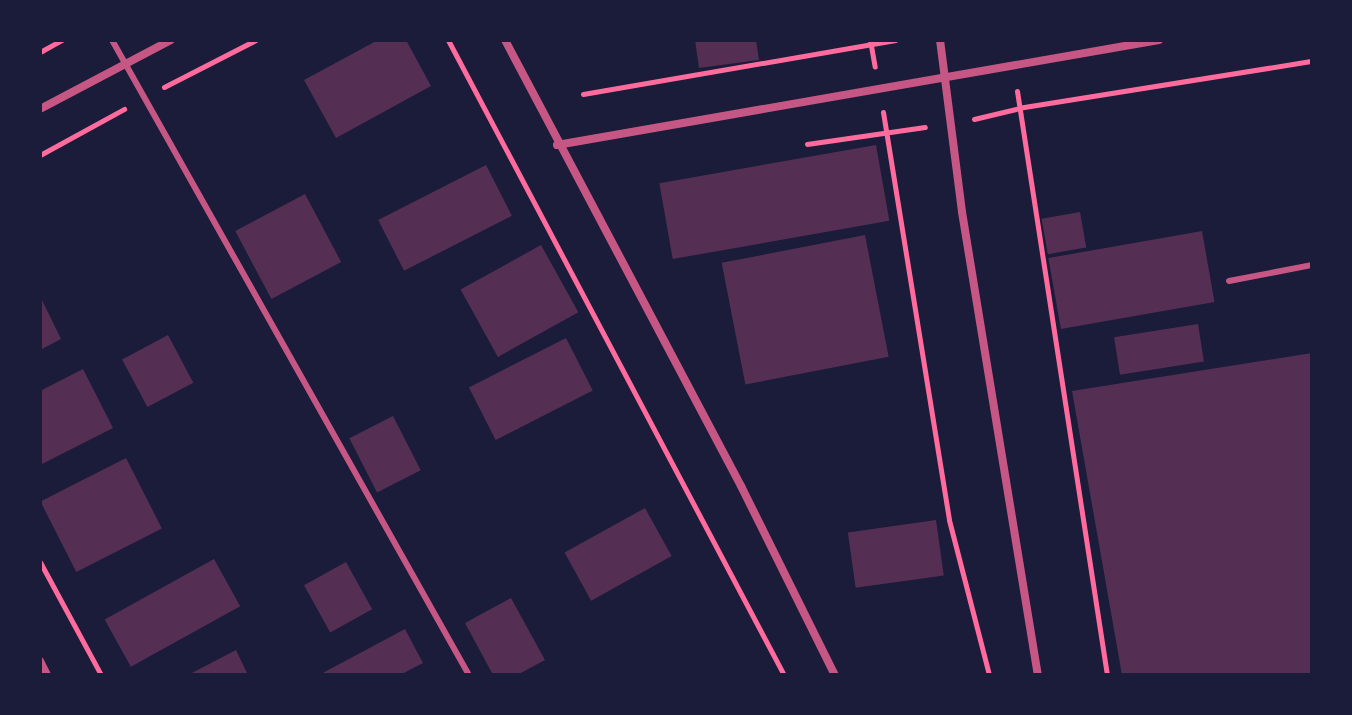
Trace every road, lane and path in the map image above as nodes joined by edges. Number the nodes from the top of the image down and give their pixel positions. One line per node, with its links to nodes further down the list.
1 (62, 40): 9 (path)
2 (112, 40): 11 (lane)
3 (171, 40): 11 (street)
4 (448, 40): 29 (path)
5 (505, 40): 21 (street)
6 (895, 40): 15 (path)
7 (940, 40): 13 (street)
8 (1159, 40): 12 (street)
9 (40, 52)
10 (1312, 61): 17 (path)
11 (125, 64): 16 (street); 28 (lane)
12 (1013, 66): 13 (street); 17 (path)
13 (946, 76): 14 (street); 18 (street)
14 (879, 89): 19 (path); 21 (street)
15 (583, 94)
16 (40, 109)
17 (1019, 111): 18 (path); 33 (path)
18 (952, 122): 19 (path); 32 (street)
19 (887, 132): 20 (path); 31 (path)
20 (807, 144)
21 (557, 145): 30 (street)
22 (1312, 265): 23 (lane)
23 (1229, 281)
24 (40, 562): 27 (path)
25 (40, 661): 26 (street)
26 (47, 675)
27 (101, 675)
28 (469, 675)
29 (784, 675)
30 (835, 675)
31 (989, 675)
32 (1038, 675)
33 (1107, 675)

